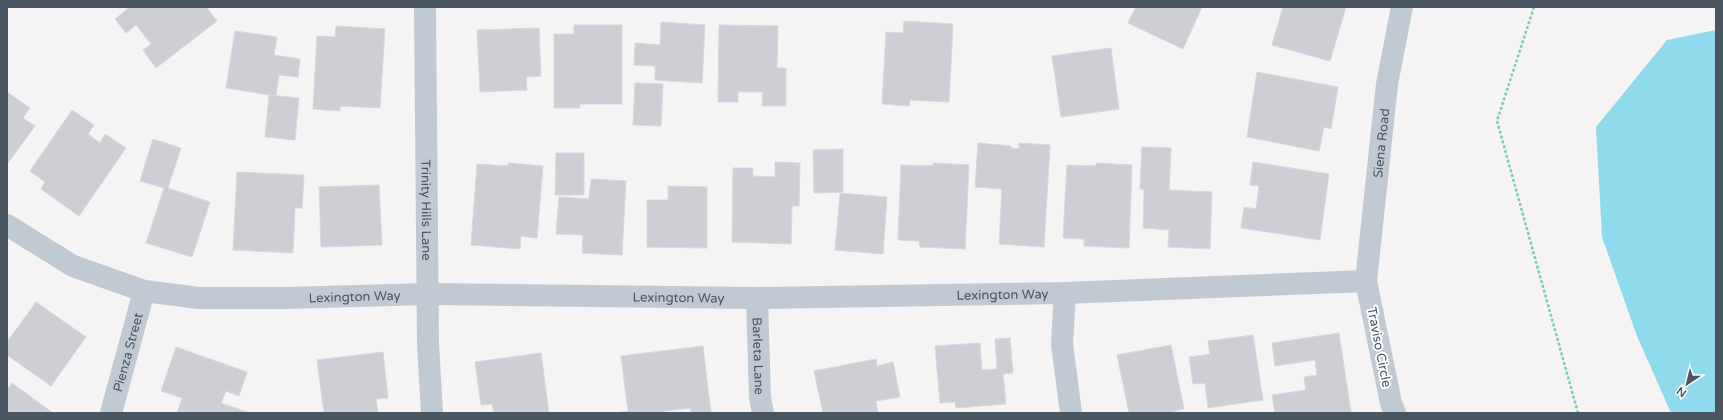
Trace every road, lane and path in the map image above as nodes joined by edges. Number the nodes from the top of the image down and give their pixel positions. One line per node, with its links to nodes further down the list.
1 (425, 7): 8 (street, Trinity Hills Lane)
2 (1402, 7): 5 (street, Siena Road)
3 (1534, 7): 15 (path)
4 (7, 225): 6 (street, Lexington Way)
5 (1366, 280): 7 (street, Lexington Way); 14 (street, Traviso Circle)
6 (144, 291): 8 (street, Lexington Way); 10 (street, Pienza Street)
7 (1065, 293): 9 (street, Lexington Way); 13 (street)
8 (428, 294): 9 (street, Lexington Way); 11 (street, Trinity Hills Lane)
9 (757, 298): 12 (street, Barleta Lane)
10 (111, 413)
11 (432, 413)
12 (763, 413)
13 (1070, 413)
14 (1395, 413)
15 (1578, 413)

